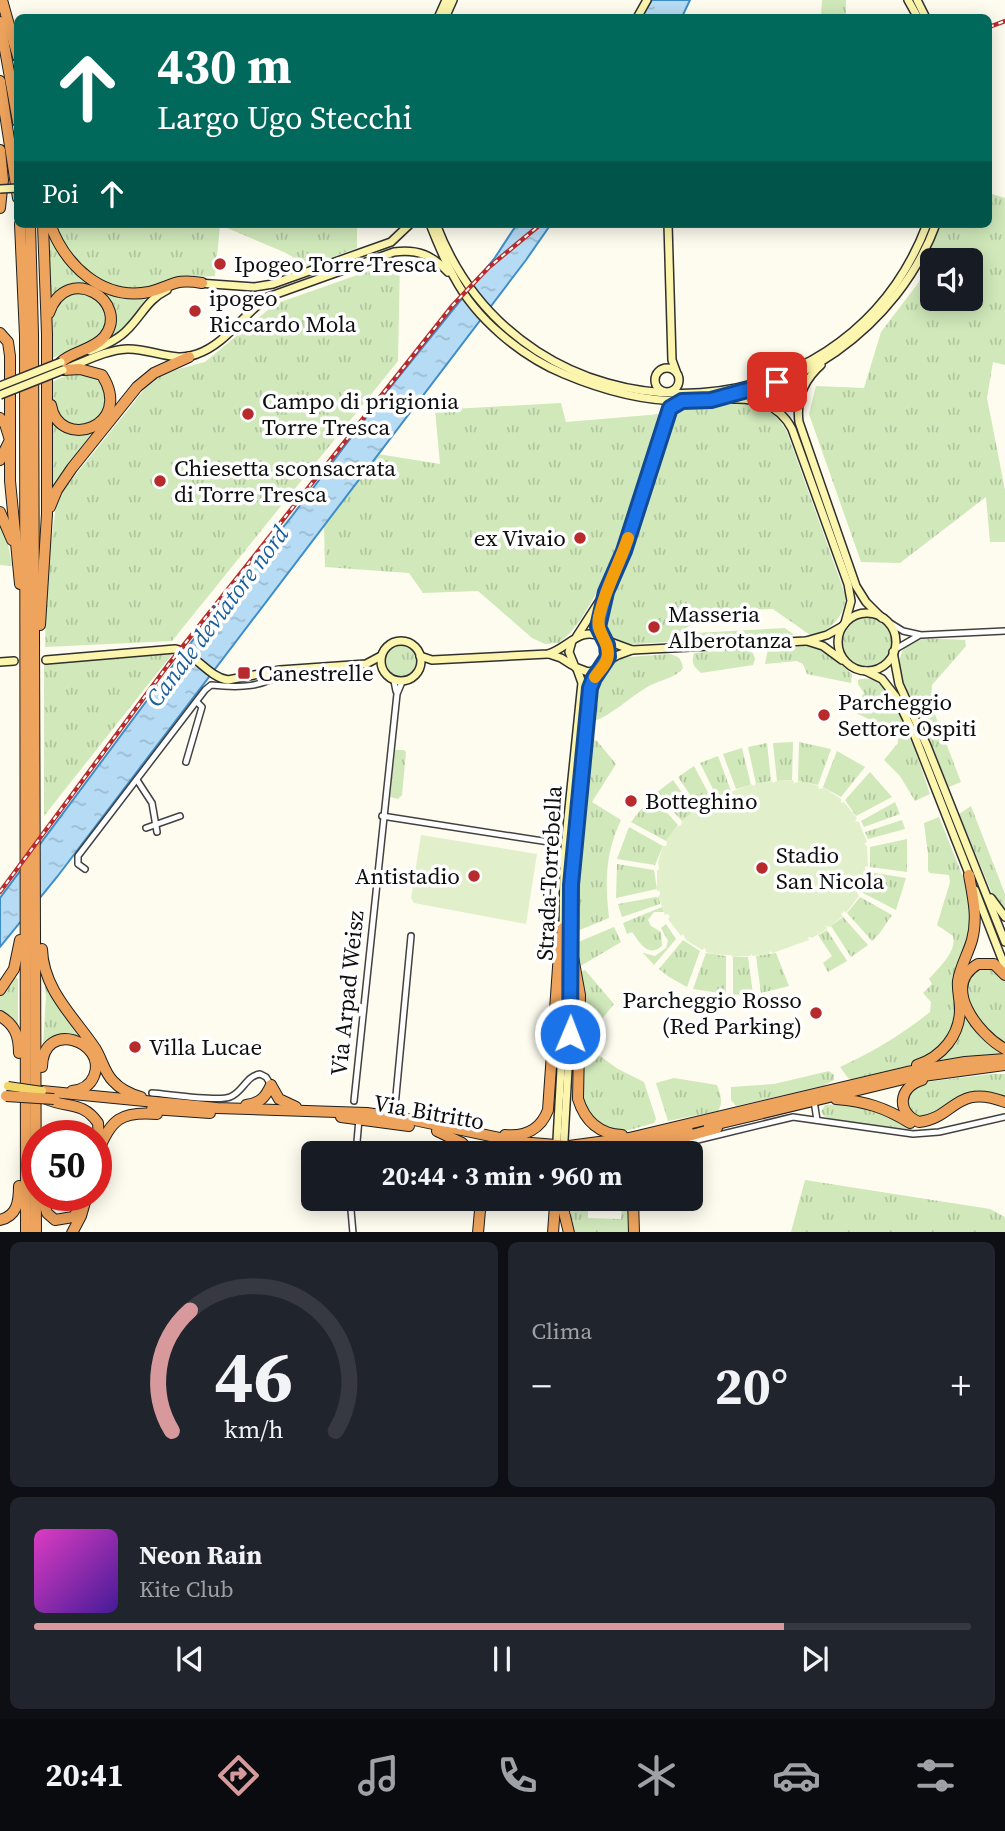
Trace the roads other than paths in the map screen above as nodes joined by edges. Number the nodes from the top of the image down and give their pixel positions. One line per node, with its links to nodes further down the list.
1 (2, 0): 3 (highway)
2 (0, 22): 5 (highway)
3 (14, 43)
4 (0, 81): 8 (highway)
5 (14, 100)
6 (0, 150): 7 (highway)
7 (1, 172): 9 (highway)
8 (14, 172)
9 (0, 208)
10 (20, 228): 48 (highway)
11 (30, 228): 56 (highway)
12 (43, 228): 23 (highway)
13 (52, 228): 21 (highway)
14 (406, 228): 21 (main road)
15 (432, 228): 20 (main road)
16 (438, 228): 20 (main road)
17 (668, 228): 29 (main road)
18 (926, 228): 37 (main road)
19 (934, 228): 26 (main road)
20 (458, 276): 24 (main road); 27 (main road)
21 (202, 283): 30 (main road)
22 (0, 333): 42 (highway)
23 (47, 334): 30 (highway); 34 (highway)
24 (516, 340): 25 (main road); 28 (main road)
25 (523, 351): 28 (main road); 33 (main road)
26 (833, 354): 39 (main road); 49 (main road)
27 (189, 357): 30 (main road); 45 (highway)
28 (548, 358): 33 (main road); 38 (main road)
29 (672, 360): 31 (main road); 32 (main road)
30 (62, 366): 34 (highway); 35 (main road, bridge); 36 (main road, bridge)
31 (666, 368): 32 (main road); 37 (main road)
32 (676, 371): 37 (main road)
33 (563, 373): 38 (main road)
34 (48, 384): 45 (highway)
35 (0, 386)
36 (0, 395)
37 (673, 395): 38 (main road); 38 (main road); 39 (main road); 40 (main road)
38 (656, 397): 40 (main road)
39 (711, 400): 50 (main road)
40 (666, 414): 47 (main road)
41 (0, 418): 42 (highway)
42 (10, 440): 43 (highway); 46 (highway)
43 (0, 460)
44 (0, 512): 46 (highway)
45 (47, 514): 56 (highway)
46 (18, 562): 48 (highway)
47 (606, 592): 53 (main road); 54 (main road)
48 (26, 613): 89 (highway)
49 (884, 619): 50 (main road); 52 (street); 58 (main road)
50 (844, 625): 55 (main road); 66 (main road)
51 (1005, 631): 52 (street)
52 (921, 635): 58 (street)
53 (574, 638): 54 (main road); 59 (main road); 70 (main road)
54 (603, 638): 57 (main road); 68 (main road)
55 (806, 641): 57 (main road); 66 (main road)
56 (35, 642): 87 (highway)
57 (632, 650): 68 (main road)
58 (894, 651): 73 (main road); 79 (main road)
59 (548, 654): 63 (main road); 70 (main road)
60 (381, 656): 61 (main road); 67 (main road); 72 (main road)
61 (420, 656): 63 (main road); 69 (main road)
62 (46, 660): 71 (main road)
63 (432, 660): 69 (main road)
64 (14, 661): 65 (main road)
65 (0, 662)
66 (846, 662): 73 (main road)
67 (366, 664): 71 (main road); 72 (main road)
68 (605, 665): 70 (main road); 75 (main road)
69 (420, 668): 74 (main road)
70 (576, 668): 75 (main road)
71 (291, 669): 76 (street)
72 (382, 669): 74 (main road)
73 (866, 671): 79 (main road)
74 (398, 681): 81 (street, Via Arpad Weisz)
75 (585, 692): 90 (main road, Strada Torrebella); 93 (main road, Strada Torrebella)
76 (197, 702): 77 (street); 78 (street)
77 (186, 762)
78 (136, 780): 82 (street); 85 (street)
79 (936, 780): 86 (main road)
80 (180, 816): 82 (street)
81 (382, 816): 90 (street); 108 (street, Via Arpad Weisz)
82 (155, 825): 83 (street); 84 (street)
83 (146, 828)
84 (157, 832)
85 (85, 869)
86 (974, 875): 88 (main road); 92 (main road); 94 (main road); 100 (highway)
87 (37, 915): 104 (highway); 111 (highway)
88 (1005, 917)
89 (23, 925): 96 (highway); 101 (highway)
90 (562, 926): 93 (main road, Strada Torrebella); 123 (highway)
91 (411, 936): 116 (street)
92 (1005, 942)
93 (571, 946): 124 (highway)
94 (1005, 967)
95 (1005, 975): 98 (highway)
96 (0, 990)
97 (0, 1016): 101 (highway)
98 (1005, 1049)
99 (1003, 1063): 100 (highway, Via Bitritto); 107 (highway, Via Bitritto); 109 (highway)
100 (882, 1077): 124 (highway, Via Bitritto)
101 (25, 1078): 110 (highway)
102 (271, 1085): 105 (street); 113 (highway); 114 (highway)
103 (5, 1093): 104 (highway, bridge)
104 (39, 1093): 104 (highway); 106 (highway, Via Bitritto, bridge); 118 (highway); 119 (highway)
105 (152, 1093)
106 (54, 1096): 111 (highway, Via Bitritto); 113 (highway, Via Bitritto)
107 (820, 1100): 112 (highway); 120 (highway, Via Bitritto); 121 (street)
108 (354, 1101)
109 (1005, 1102)
110 (25, 1106): 141 (highway); 142 (highway)
111 (203, 1107): 113 (highway, Via Bitritto)
112 (1005, 1107)
113 (216, 1111): 114 (highway, Via Bitritto); 117 (highway, Via Bitritto); 122 (highway)
114 (335, 1111): 116 (highway, Via Bitritto)
115 (1005, 1116): 121 (street)
116 (394, 1117): 123 (highway, Via Bitritto)
117 (359, 1119): 123 (highway, Via Bitritto); 125 (street)
118 (38, 1120)
119 (96, 1120)
120 (737, 1120): 128 (highway, Via Bitritto); 129 (highway)
121 (817, 1120): 130 (street)
122 (112, 1125)
123 (440, 1128): 124 (highway, Via Bitritto); 126 (highway); 127 (highway, Via Bitritto)
124 (647, 1134)
125 (357, 1141)
126 (459, 1141)
127 (487, 1141)
128 (646, 1141)
129 (671, 1141)
130 (694, 1141)
131 (36, 1211): 143 (highway)
132 (46, 1211): 133 (highway)
133 (77, 1211)
134 (82, 1211): 144 (highway)
135 (352, 1211): 145 (street)
136 (480, 1211): 146 (highway)
137 (558, 1211): 147 (highway)
138 (561, 1211): 148 (highway)
139 (634, 1211): 149 (highway)
140 (638, 1211): 150 (highway)
141 (0, 1220)
142 (26, 1232)
143 (36, 1232)
144 (73, 1232)
145 (354, 1232)
146 (478, 1232)
147 (555, 1232)
148 (567, 1232)
149 (637, 1232)
150 (637, 1232)

